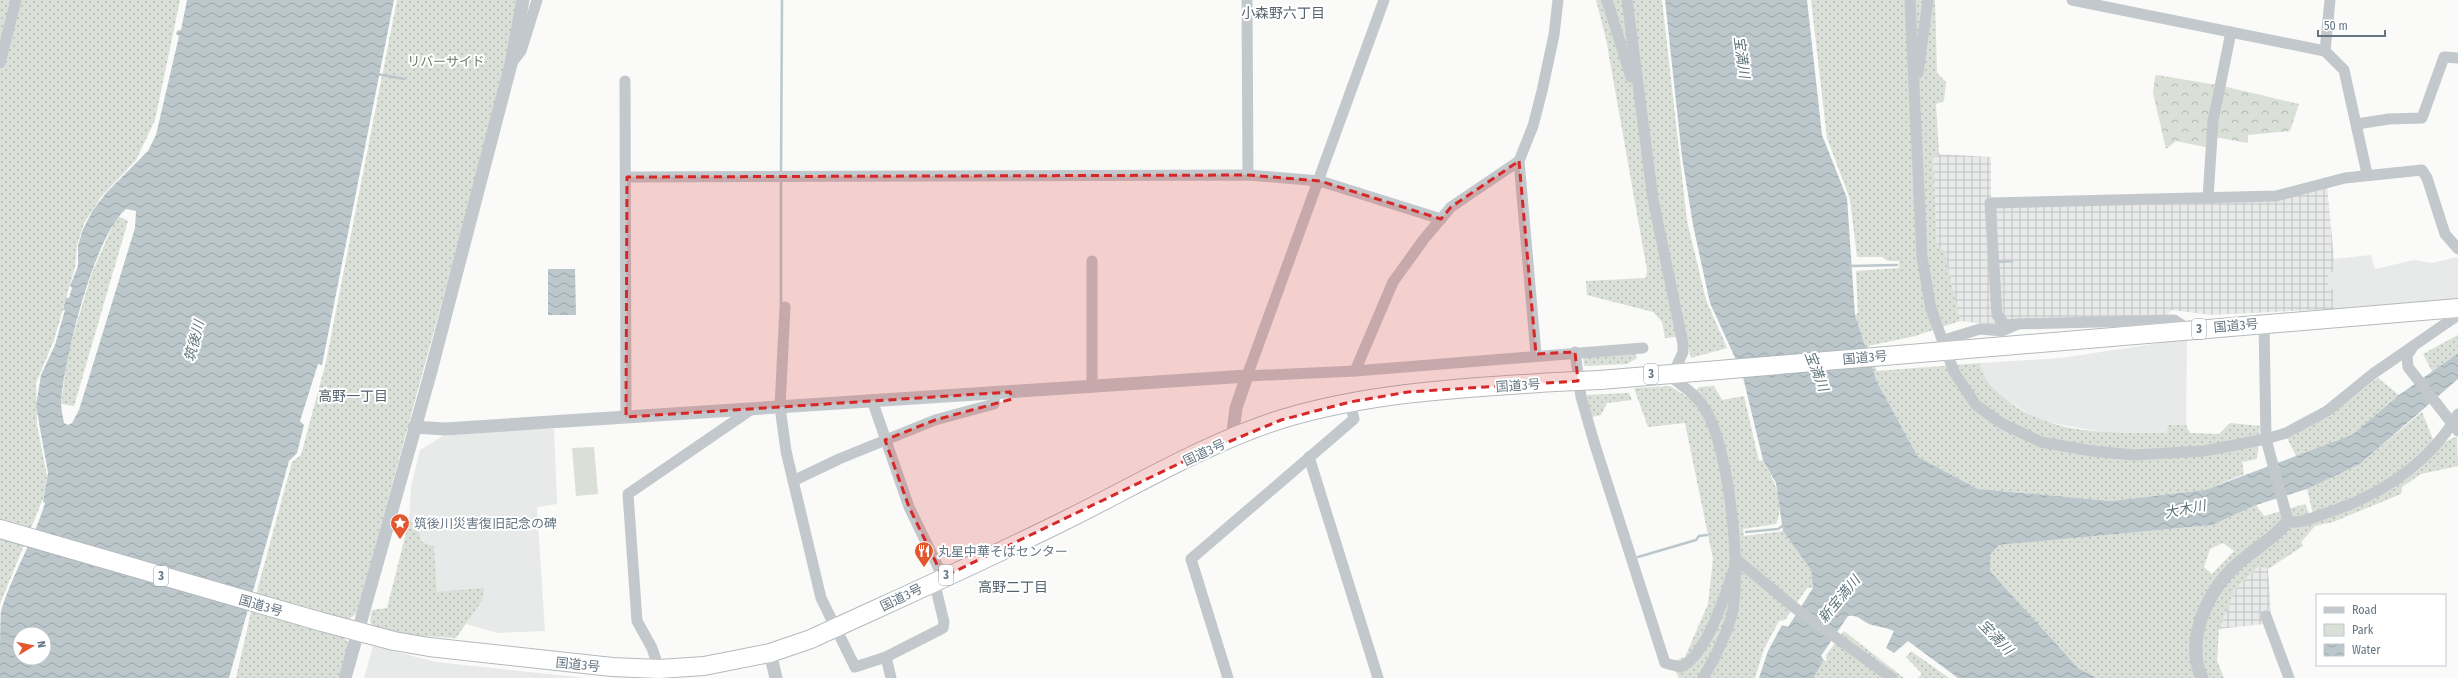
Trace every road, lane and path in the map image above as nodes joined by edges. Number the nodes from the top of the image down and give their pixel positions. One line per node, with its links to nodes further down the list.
1 (16, 0): 17 (street)
2 (523, 0): 18 (street)
3 (538, 0): 18 (street)
4 (1247, 0): 25 (street)
5 (1384, 0): 27 (street)
6 (1558, 0): 23 (street)
7 (1607, 0): 21 (street)
8 (1626, 0): 21 (street)
9 (1910, 0): 20 (street)
10 (1928, 0): 20 (street)
11 (2072, 0): 13 (street)
12 (2330, 0): 15 (street)
13 (2116, 4): 14 (street)
14 (2231, 32): 15 (street); 28 (street)
15 (2325, 51): 22 (street)
16 (2458, 58): 22 (street)
17 (0, 63)
18 (511, 64): 54 (street)
19 (625, 81): 26 (street)
20 (1914, 81): 39 (street)
21 (1637, 86): 44 (street)
22 (2357, 124): 24 (street)
23 (1519, 161): 29 (street); 42 (street)
24 (2367, 174): 28 (street); 30 (street)
25 (1248, 176): 26 (street); 27 (street)
26 (627, 177): 52 (street)
27 (1320, 181): 29 (street); 45 (street)
28 (2208, 198): 36 (street)
29 (1441, 219): 43 (street)
30 (2457, 245)
31 (1092, 261): 46 (street)
32 (785, 307): 50 (street)
33 (2458, 308): 35 (highway, 国道3号 / 3)
34 (2458, 315): 38 (street)
35 (2264, 323): 37 (highway, 国道3号 / 3); 56 (street)
36 (2018, 324): 37 (street); 39 (street)
37 (2188, 329): 39 (highway, 国道3号 / 3)
38 (2414, 346): 53 (street); 56 (street)
39 (1943, 347): 44 (highway, 国道3号 / 3); 56 (street)
40 (1643, 348): 41 (street)
41 (1575, 352): 42 (street); 62 (street)
42 (1536, 354): 43 (street)
43 (1355, 371): 45 (street)
44 (1670, 372): 49 (highway, 国道3号 / 3, bridge); 62 (street)
45 (1247, 376): 46 (street); 55 (street)
46 (1092, 387): 47 (street)
47 (995, 392): 48 (street); 57 (street)
48 (872, 400): 50 (street); 57 (street)
49 (1350, 402): 55 (highway, 国道3号 / 3); 58 (street)
50 (780, 407): 51 (street); 59 (street)
51 (752, 409): 52 (street); 69 (street)
52 (626, 416): 54 (street)
53 (2454, 421): 60 (street)
54 (414, 427): 66 (street)
55 (1232, 438): 63 (highway, 国道3号 / 3)
56 (2266, 439): 60 (street)
57 (885, 440): 59 (street); 63 (street)
58 (1309, 457): 73 (street); 74 (street)
59 (793, 481): 65 (street)
60 (2288, 521): 77 (street)
61 (0, 529): 66 (highway, 国道3号 / 3)
62 (1737, 560): 75 (street); 76 (street)
63 (938, 579): 65 (highway, 国道3号 / 3); 68 (street)
64 (2266, 616): 78 (street)
65 (836, 628): 67 (highway, 国道3号 / 3); 68 (street)
66 (359, 632): 69 (highway, 国道3号 / 3); 70 (street)
67 (770, 653): 69 (highway, 国道3号 / 3); 71 (street)
68 (886, 657): 72 (street)
69 (659, 669)
70 (345, 678)
71 (776, 678)
72 (891, 678)
73 (1228, 678)
74 (1378, 678)
75 (1703, 678)
76 (1892, 678)
77 (2202, 678)
78 (2289, 678)

